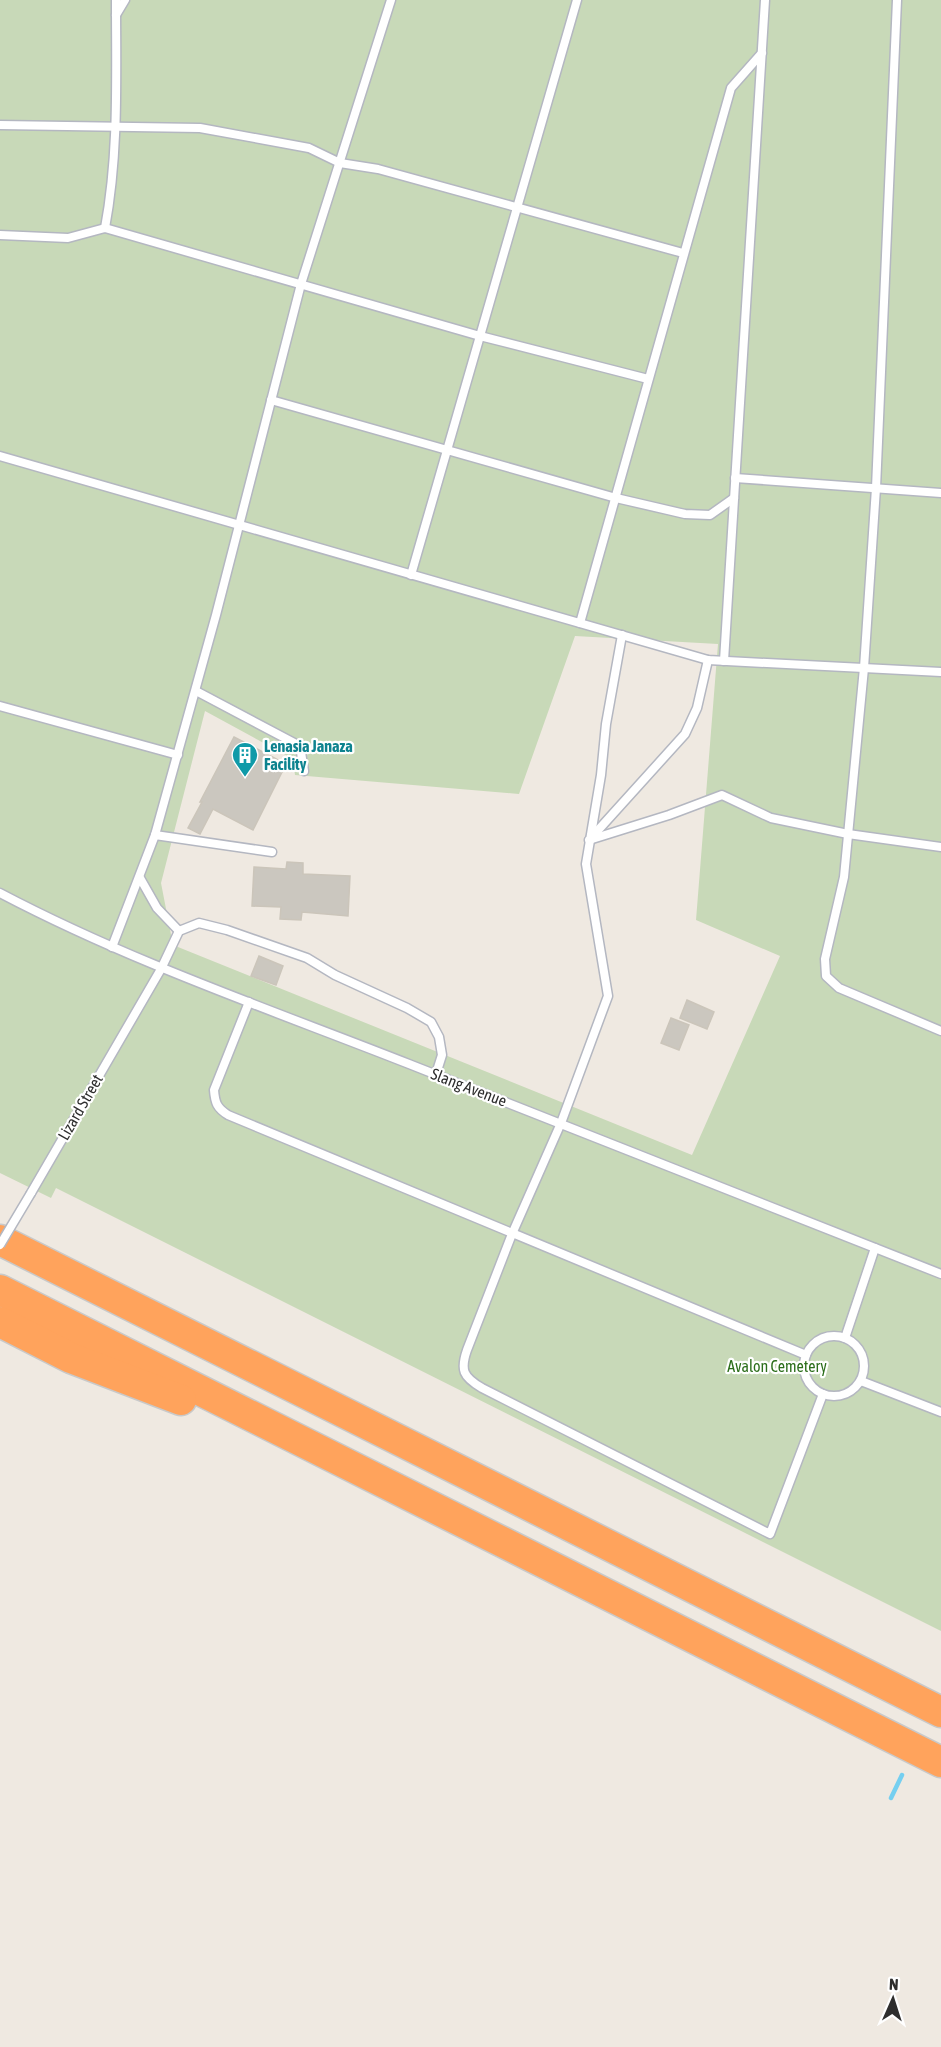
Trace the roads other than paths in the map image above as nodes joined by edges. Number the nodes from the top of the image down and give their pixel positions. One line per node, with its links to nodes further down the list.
1 (116, 0): 7 (lane)
2 (125, 0): 7 (lane)
3 (391, 0): 11 (lane)
4 (577, 0): 12 (lane)
5 (765, 0): 8 (lane)
6 (897, 0): 23 (lane)
7 (116, 15): 10 (lane)
8 (762, 53): 15 (lane); 22 (lane)
9 (0, 125): 10 (lane)
10 (116, 127): 11 (lane); 13 (lane)
11 (340, 163): 12 (lane); 16 (lane)
12 (517, 208): 15 (lane); 17 (lane)
13 (105, 228): 14 (lane); 16 (lane)
14 (0, 236)
15 (683, 253): 18 (lane)
16 (301, 284): 17 (lane); 19 (lane)
17 (480, 336): 18 (lane); 20 (lane)
18 (648, 379): 25 (lane)
19 (271, 400): 20 (lane); 27 (lane)
20 (447, 449): 25 (lane); 28 (lane)
21 (0, 456): 27 (lane)
22 (735, 478): 23 (lane); 26 (lane)
23 (876, 488): 24 (lane); 33 (lane)
24 (941, 493)
25 (616, 498): 26 (lane); 29 (lane)
26 (734, 498): 32 (lane)
27 (239, 525): 28 (lane); 35 (lane)
28 (411, 575): 29 (lane)
29 (580, 623): 30 (lane)
30 (622, 635): 31 (lane); 41 (lane)
31 (708, 660): 32 (lane); 41 (lane)
32 (724, 661): 33 (lane)
33 (864, 668): 34 (lane); 39 (lane)
34 (941, 672)
35 (196, 691): 37 (lane); 38 (lane)
36 (0, 706): 37 (lane)
37 (178, 755): 40 (lane)
38 (304, 771)
39 (848, 834): 41 (lane); 42 (lane); 50 (lane)
40 (155, 835): 43 (lane); 44 (lane)
41 (589, 840): 52 (lane)
42 (941, 847)
43 (272, 852)
44 (140, 878): 46 (lane); 47 (lane)
45 (1, 896): 47 (lane, Slang Avenue)
46 (179, 931): 48 (lane, Lizard Street); 51 (lane)
47 (112, 947): 48 (lane, Slang Avenue)
48 (160, 969): 49 (lane, Slang Avenue); 56 (lane, Lizard Street, bridge)
49 (249, 1002): 51 (lane, Slang Avenue); 54 (lane)
50 (941, 1031)
51 (436, 1074): 52 (lane, Slang Avenue)
52 (561, 1123): 54 (lane); 57 (lane, Slang Avenue)
53 (0, 1230): 59 (highway)
54 (512, 1234): 63 (lane); 65 (lane)
55 (0, 1240): 59 (highway)
56 (0, 1245)
57 (875, 1248): 58 (lane, Slang Avenue); 62 (lane)
58 (941, 1274)
59 (97, 1289): 68 (highway)
60 (0, 1290): 67 (highway)
61 (0, 1322): 67 (highway)
62 (845, 1338): 63 (lane); 64 (lane)
63 (806, 1355): 65 (lane)
64 (861, 1382): 65 (lane); 66 (lane)
65 (823, 1394)
66 (941, 1413)
67 (346, 1464): 69 (highway)
68 (941, 1712)
69 (941, 1762)

